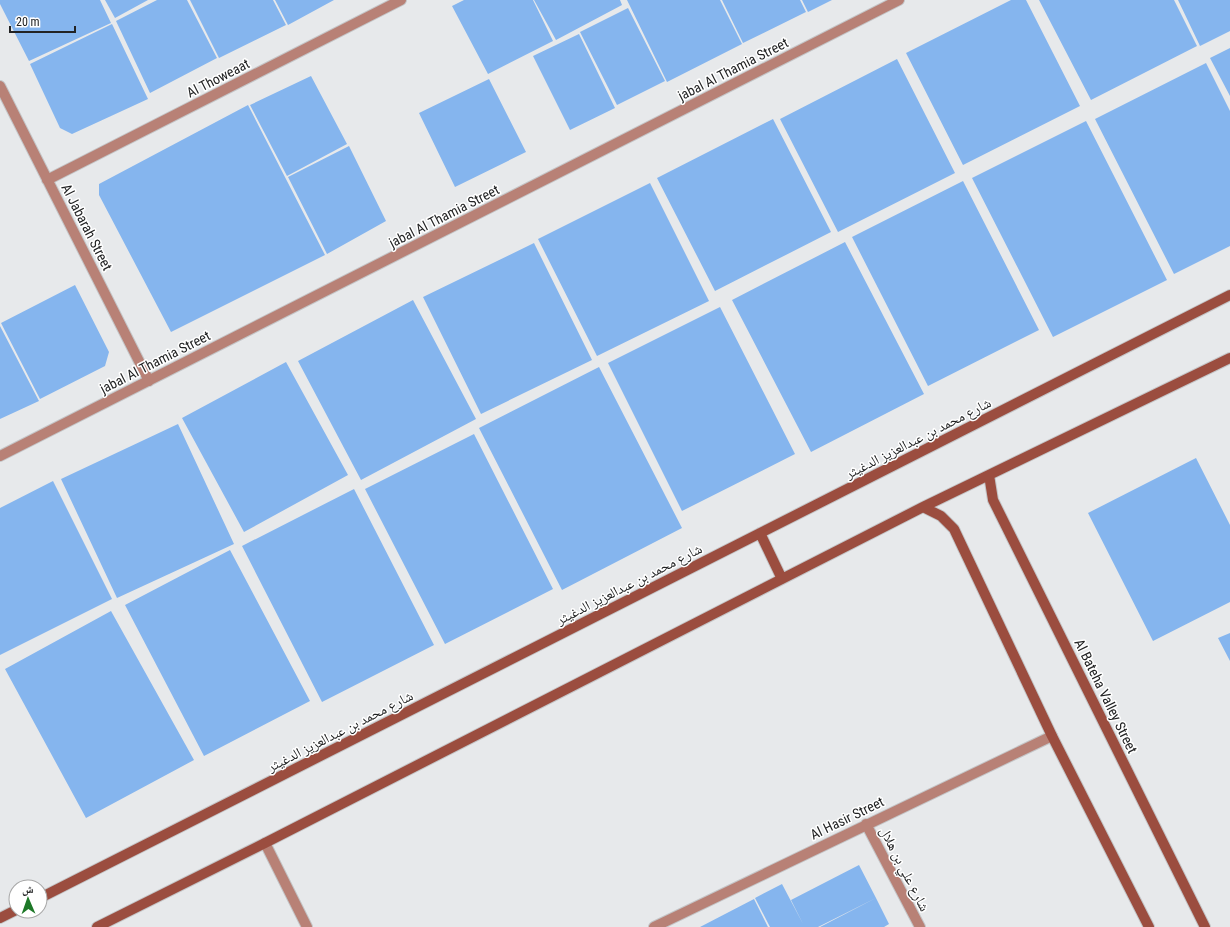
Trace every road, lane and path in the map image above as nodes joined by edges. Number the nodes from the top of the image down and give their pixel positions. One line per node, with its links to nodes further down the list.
1 (401, 0): 4 (street, Al Thoweaat)
2 (900, 0): 7 (street, jabal Al Thamia Street)
3 (0, 86): 4 (street, Al Jabarah Street)
4 (47, 180): 7 (street, Al Jabarah Street)
5 (1230, 295): 11 (street, شارع محمد بن عبدالعزيز الدغيثر)
6 (1230, 358): 9 (street)
7 (150, 381): 8 (street, jabal Al Thamia Street)
8 (0, 456)
9 (989, 475): 10 (street); 22 (street, Al Bateha Valley Street)
10 (923, 507): 12 (street); 13 (street)
11 (760, 533): 12 (street); 16 (street, شارع محمد بن عبدالعزيز الدغيثر)
12 (782, 579): 15 (street)
13 (1052, 736): 14 (street, Al Hasir Street); 21 (street)
14 (866, 824): 19 (street, Al Hasir Street); 20 (street, شارع علي بن هلال)
15 (265, 843): 17 (street); 18 (street)
16 (48, 894)
17 (97, 927)
18 (307, 927)
19 (654, 927)
20 (920, 927)
21 (1149, 927)
22 (1205, 927)

